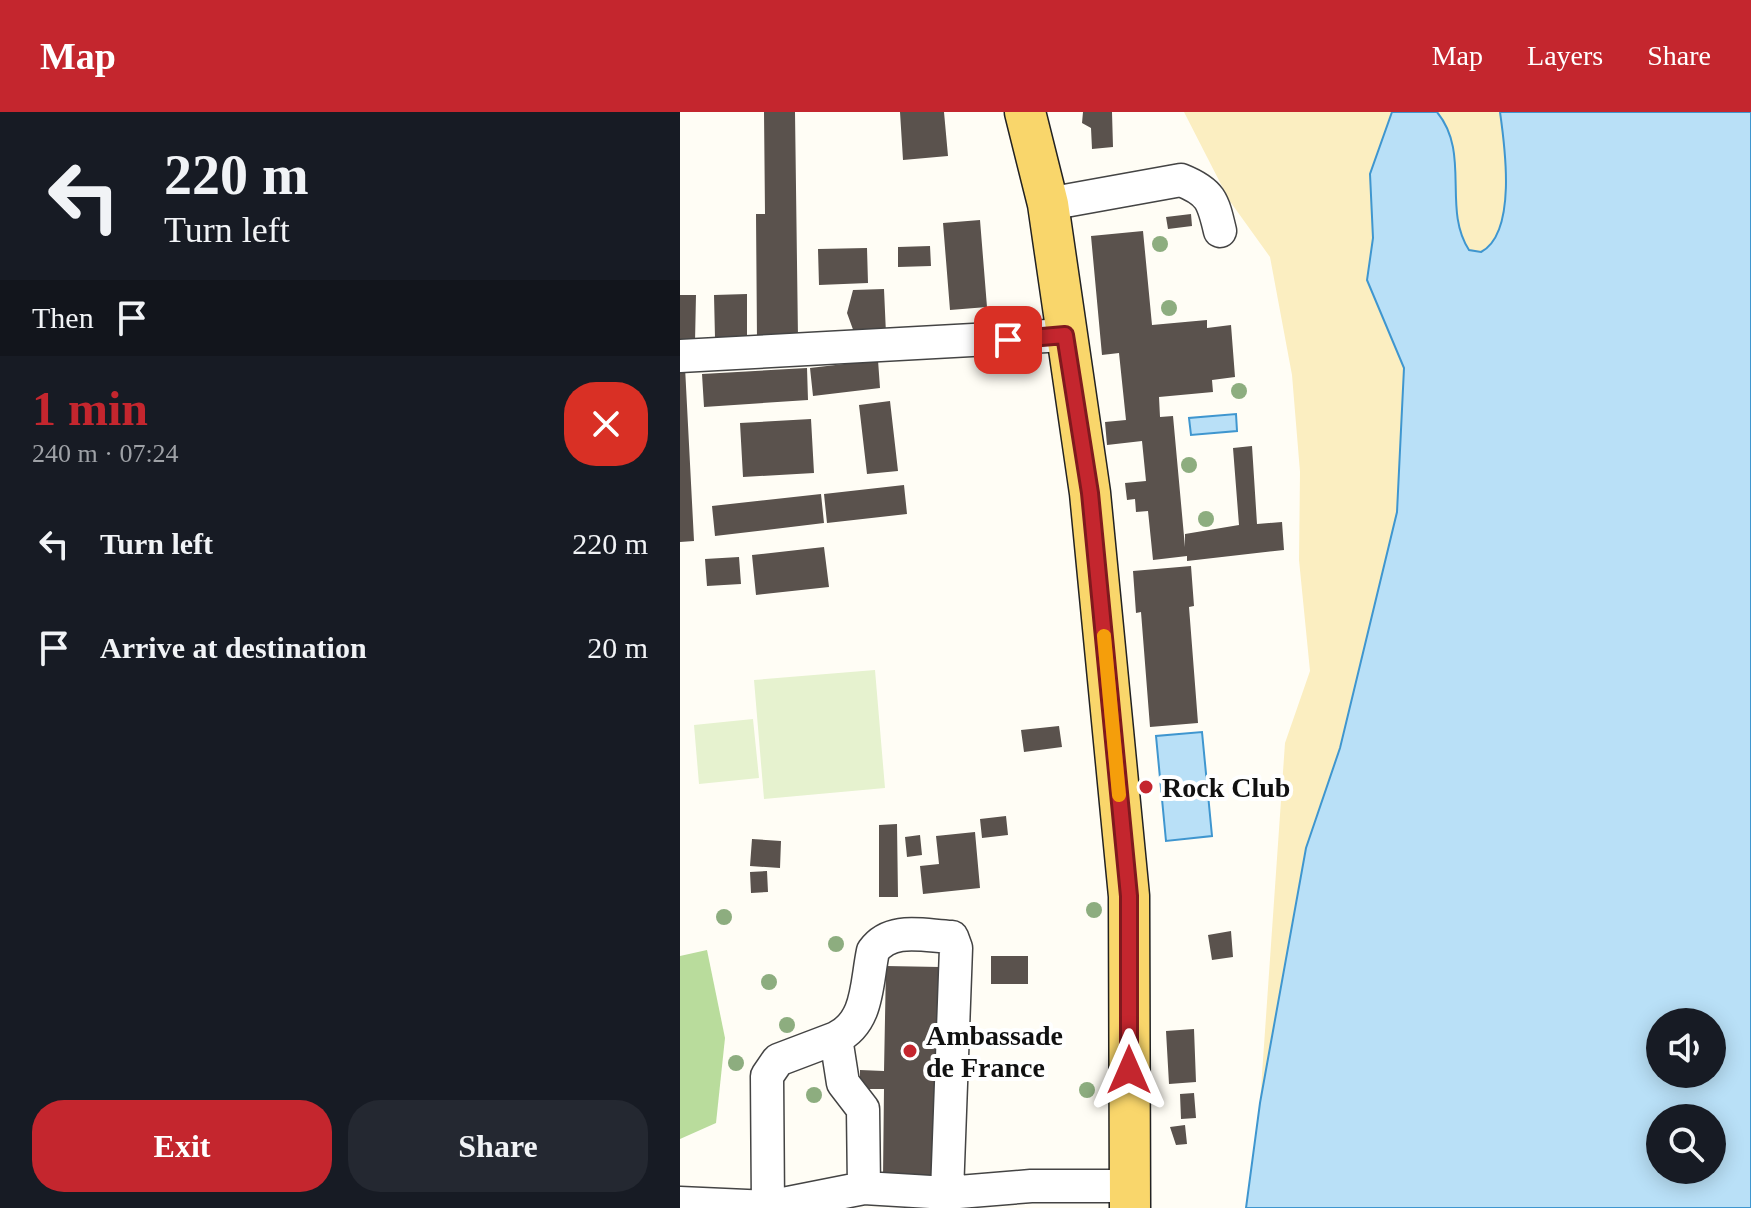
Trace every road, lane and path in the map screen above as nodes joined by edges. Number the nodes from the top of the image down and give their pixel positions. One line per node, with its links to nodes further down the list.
1 (1025, 112): 2 (main road)
2 (1048, 204): 3 (street); 4 (main road)
3 (1220, 231)
4 (1065, 335): 5 (street); 9 (main road)
5 (680, 356)
6 (836, 1038): 7 (street); 8 (street); 11 (street)
7 (864, 1188): 8 (street); 11 (street)
8 (947, 1193): 9 (street)
9 (1130, 1197)
10 (680, 1203): 11 (street)
11 (768, 1207)

